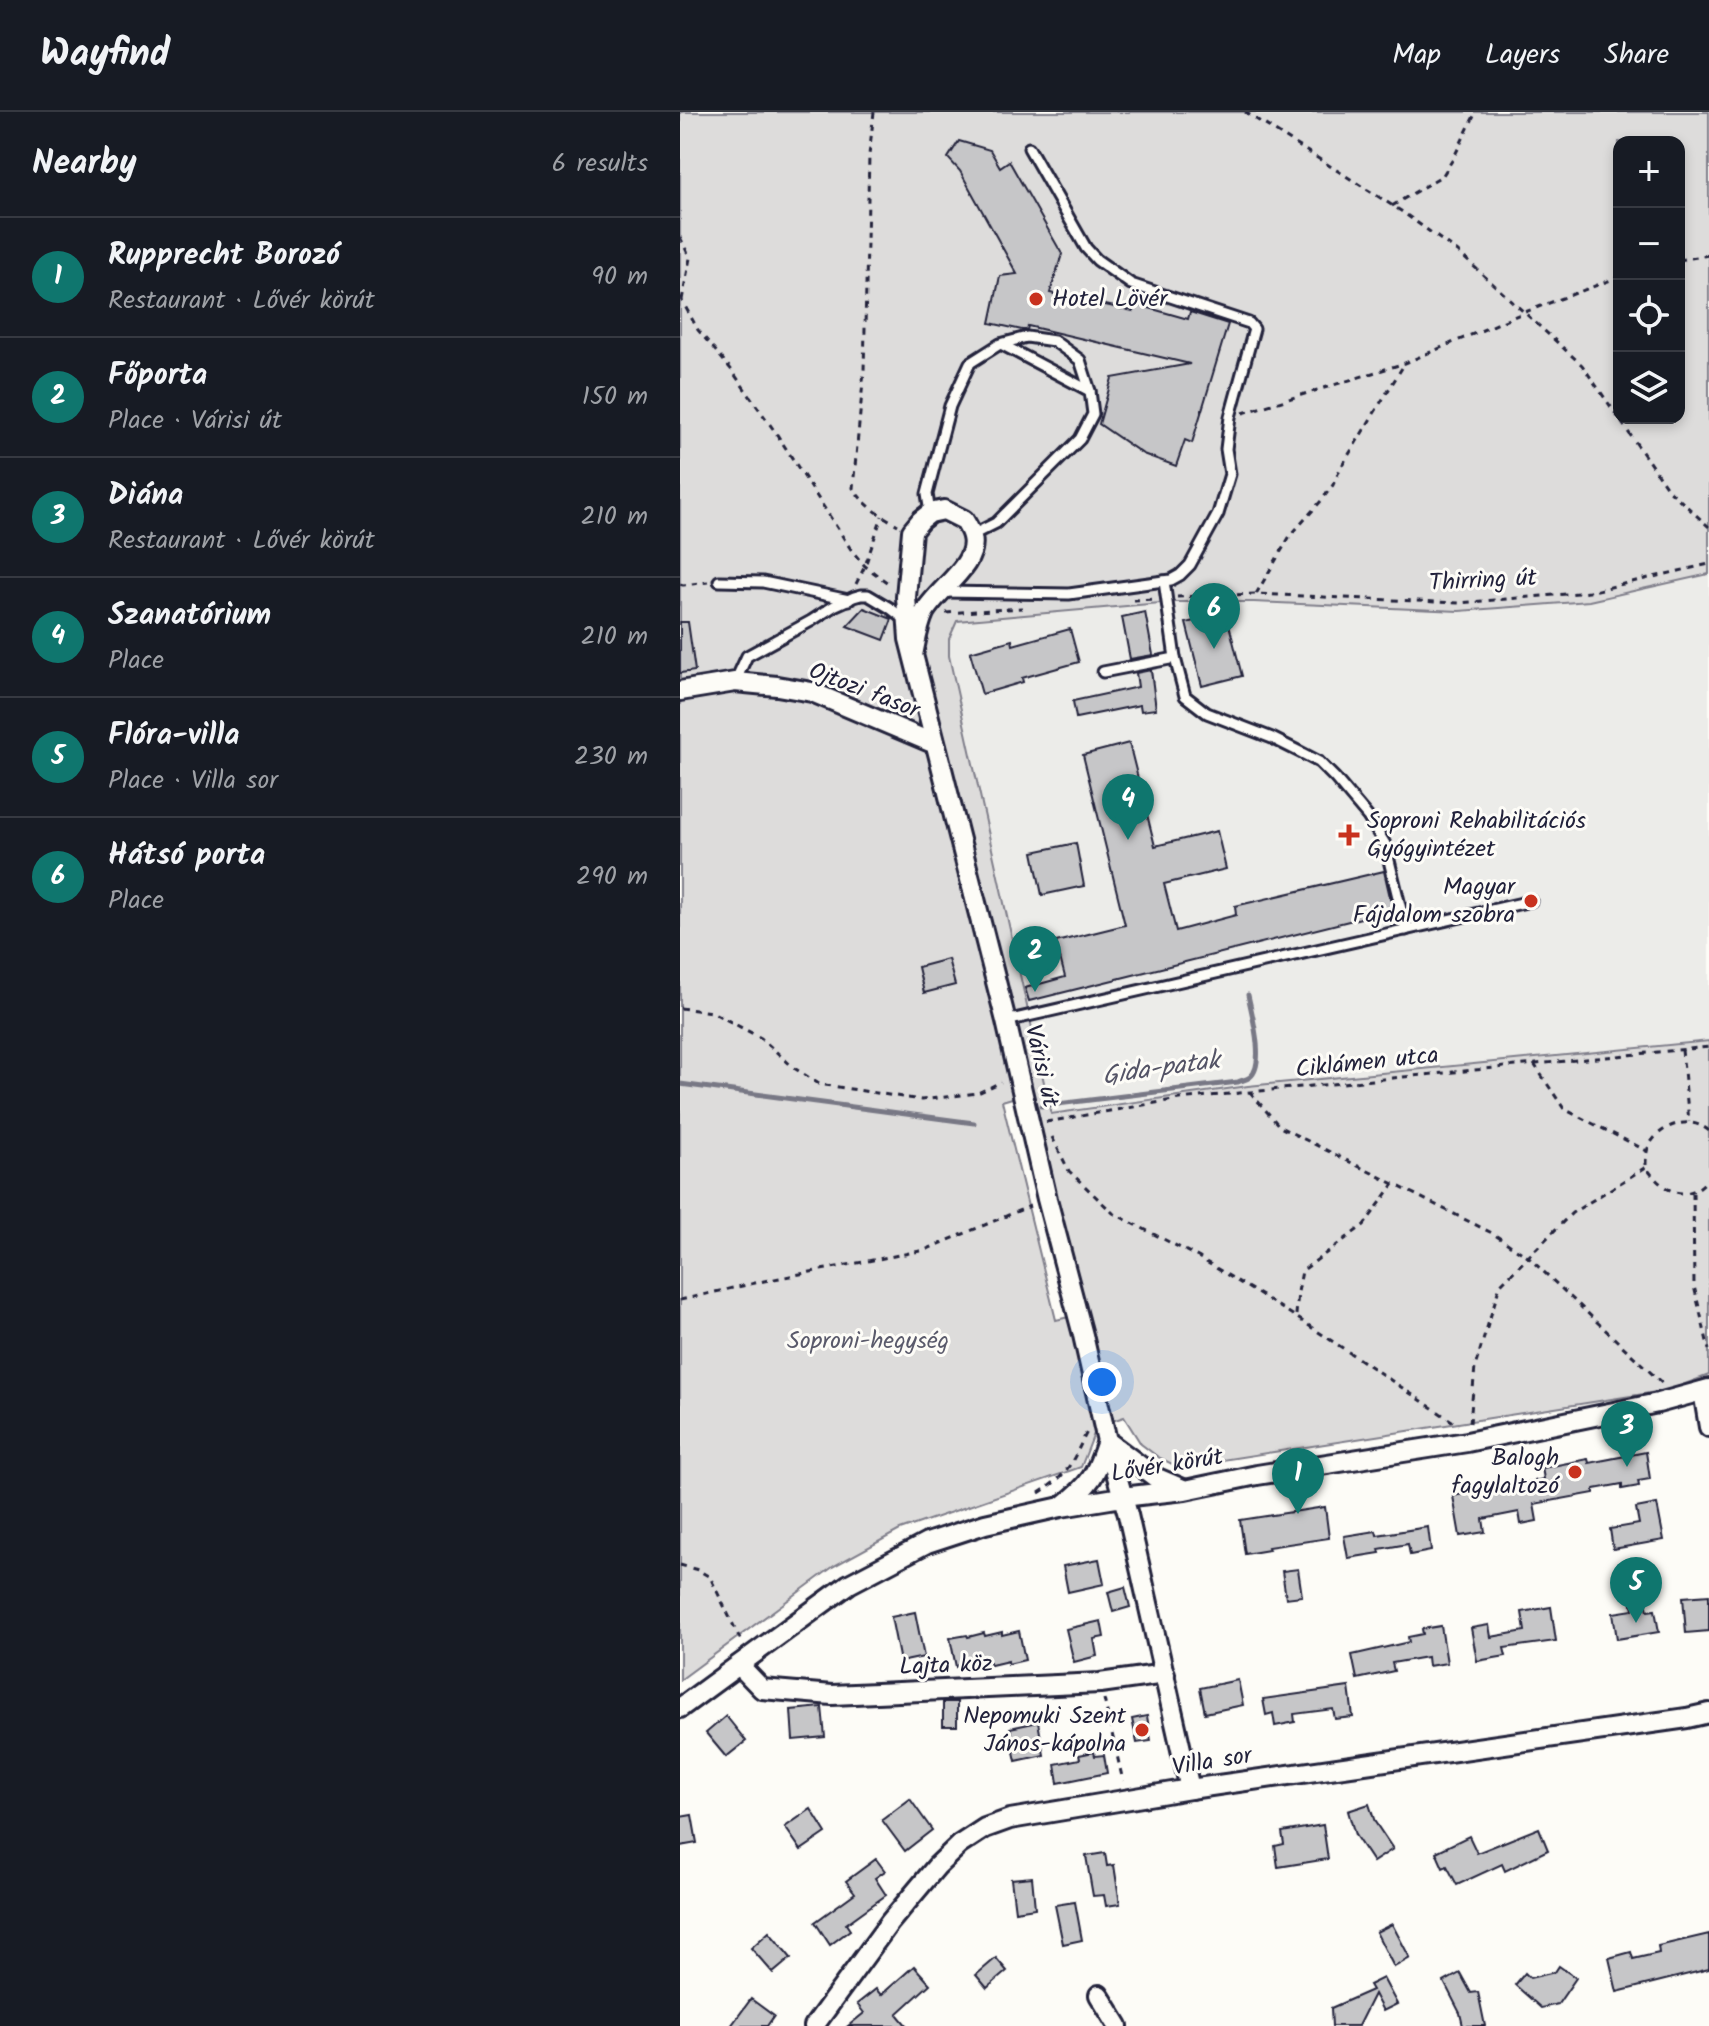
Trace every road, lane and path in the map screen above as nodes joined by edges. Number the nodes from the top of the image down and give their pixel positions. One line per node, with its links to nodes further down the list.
1 (874, 112): 20 (path)
2 (1245, 112): 5 (path)
3 (1476, 112): 5 (path)
4 (1029, 148): 15 (lane)
5 (1392, 206): 11 (path)
6 (680, 237): 10 (path)
7 (1709, 255): 8 (path)
8 (1685, 259)
9 (1613, 279): 11 (path)
10 (681, 299): 20 (path)
11 (1525, 312): 13 (path); 17 (path)
12 (1000, 344): 14 (lane); 14 (lane); 16 (lane)
13 (1405, 363): 15 (path); 19 (path, Thirring út)
14 (1090, 391): 18 (lane)
15 (1230, 417): 22 (lane)
16 (930, 513): 18 (street); 25 (street, Várisi út)
17 (1709, 527)
18 (972, 535): 24 (street, Várisi út)
19 (1709, 564)
20 (865, 566): 25 (path)
21 (719, 581): 23 (path); 26 (lane)
22 (1164, 581): 24 (lane); 29 (lane)
23 (680, 584)
24 (941, 592): 28 (street, Várisi út)
25 (906, 597): 27 (street, Várisi út)
26 (849, 600): 27 (lane); 31 (lane)
27 (907, 621): 28 (street, Várisi út)
28 (913, 655): 33 (street, Várisi út)
29 (1175, 658): 30 (lane); 35 (lane)
30 (1103, 672)
31 (735, 682): 32 (street, Ojtozi fasor); 33 (street, Ojtozi fasor)
32 (680, 691)
33 (935, 744): 37 (street, Várisi út)
34 (1531, 901): 35 (lane)
35 (1406, 930): 37 (lane)
36 (680, 1008): 41 (path)
37 (1006, 1021): 44 (street, Várisi út)
38 (1709, 1047): 39 (path, Ciklámen utca)
39 (1682, 1049): 40 (path, Ciklámen utca); 43 (path)
40 (1534, 1064): 42 (path, Ciklámen utca); 46 (path)
41 (1011, 1077)
42 (1250, 1092): 44 (path, Ciklámen utca); 49 (path)
43 (1689, 1122): 45 (path); 46 (path)
44 (1037, 1123): 51 (street, Várisi út); 54 (path)
45 (1709, 1131)
46 (1647, 1151): 47 (path)
47 (1646, 1167): 50 (path); 52 (path)
48 (1709, 1178): 50 (path)
49 (1394, 1184): 52 (path); 54 (path)
50 (1693, 1193): 55 (path)
51 (1047, 1199): 53 (path); 59 (street, Várisi út)
52 (1528, 1257): 56 (path); 60 (path)
53 (680, 1300)
54 (1296, 1317): 60 (path)
55 (1709, 1350)
56 (1669, 1390)
57 (1706, 1390): 58 (street); 60 (street, Lővér körút)
58 (1709, 1427)
59 (1107, 1441): 61 (street); 62 (street, Várisi út); 63 (street)
60 (1467, 1442): 61 (street, Lővér körút)
61 (1185, 1490): 62 (street, Lővér körút)
62 (1122, 1497): 63 (street, Lővér körút); 66 (street, Várisi út)
63 (1061, 1507): 65 (street, Lővér körút)
64 (680, 1565): 65 (path)
65 (744, 1661): 67 (street, Lajta köz); 68 (street, Lővér körút)
66 (1165, 1674): 67 (street, Lajta köz); 70 (street, Várisi út)
67 (1100, 1683): 71 (path)
68 (680, 1708)
69 (1709, 1713): 70 (street, Villa sor)
70 (1190, 1789): 71 (street, Villa sor)
71 (1128, 1801): 73 (street, Villa sor)
72 (1099, 1995): 74 (street)
73 (814, 2026)
74 (1118, 2026)

